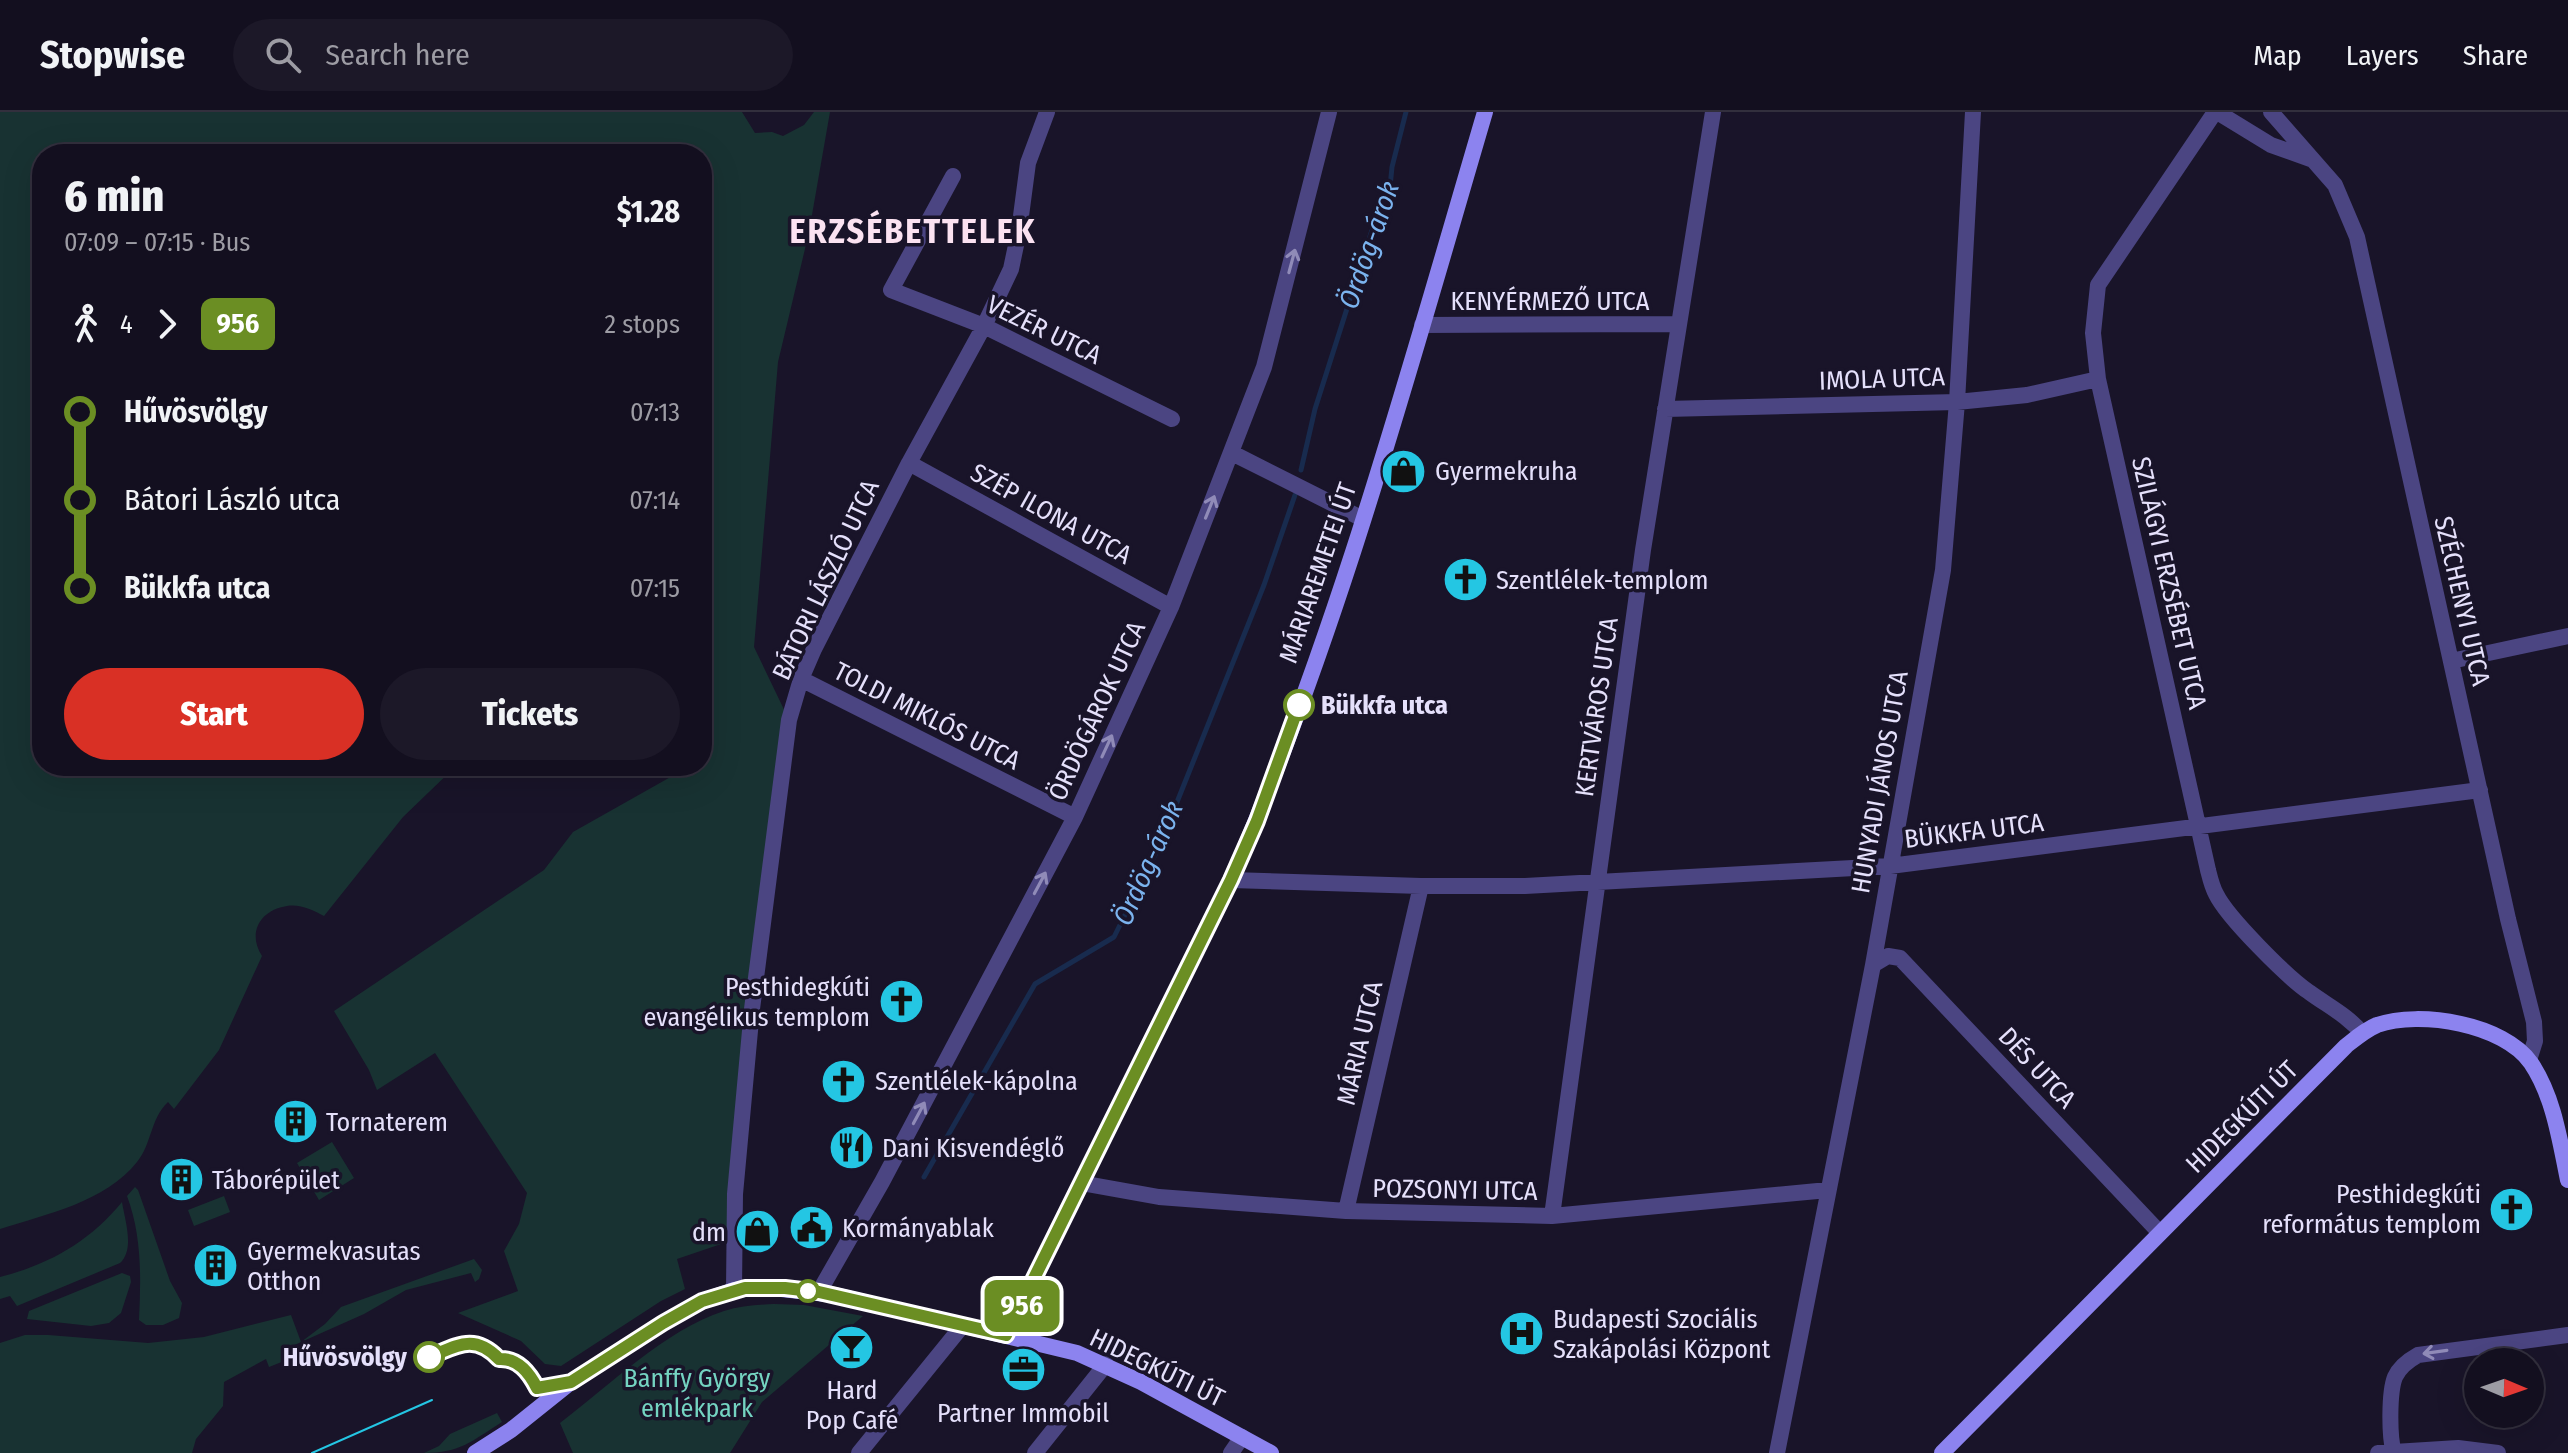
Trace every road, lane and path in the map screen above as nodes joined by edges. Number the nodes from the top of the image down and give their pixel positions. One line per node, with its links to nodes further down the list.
1 (1047, 112): 14 (street, BÁTORI LÁSZLÓ UTCA)
2 (1329, 112): 19 (street, ÖRDÖGÁROK UTCA, one-way to 2)
3 (1485, 112): 13 (main road, MÁRIAREMETEI ÚT)
4 (1713, 112): 12 (street, KERTVÁROS UTCA)
5 (1973, 112): 16 (street, HUNYADI JÁNOS UTCA)
6 (2216, 112): 9 (street); 15 (street, SZILÁGYI ERZSÉBET UTCA)
7 (2271, 112): 8 (street, SZÉCHENYI UTCA)
8 (2289, 131): 9 (street); 10 (street, SZÉCHENYI UTCA)
9 (2271, 145): 10 (street)
10 (2315, 161): 24 (street, SZÉCHENYI UTCA)
11 (953, 176): 14 (street, VEZÉR UTCA)
12 (1678, 324): 13 (street, KENYÉRMEZŐ UTCA); 17 (street, KERTVÁROS UTCA)
13 (1422, 325): 21 (main road, MÁRIAREMETEI ÚT)
14 (984, 326): 18 (street, VEZÉR UTCA); 20 (street, BÁTORI LÁSZLÓ UTCA)
15 (2098, 379): 16 (street, IMOLA UTCA); 28 (street, SZILÁGYI ERZSÉBET UTCA)
16 (1957, 402): 17 (street, IMOLA UTCA); 29 (street, HUNYADI JÁNOS UTCA)
17 (1665, 409): 31 (street, KERTVÁROS UTCA)
18 (1172, 419)
19 (1232, 453): 21 (street); 22 (street, ÖRDÖGÁROK UTCA, one-way to 19)
20 (909, 463): 22 (street, SZÉP ILONA UTCA); 25 (street, BÁTORI LÁSZLÓ UTCA)
21 (1363, 519): 30 (main road, MÁRIAREMETEI ÚT)
22 (1171, 607): 27 (street, ÖRDÖGÁROK UTCA, one-way to 22)
23 (2568, 636): 24 (street)
24 (2451, 661): 26 (street, SZÉCHENYI UTCA)
25 (801, 679): 27 (street, TOLDI MIKLÓS UTCA); 42 (street, BÁTORI LÁSZLÓ UTCA)
26 (2480, 790): 28 (street, BÜKKFA UTCA); 35 (street, SZÉCHENYI UTCA)
27 (1075, 817): 43 (street, ÖRDÖGÁROK UTCA, one-way to 27)
28 (2199, 827): 29 (street, BÜKKFA UTCA); 34 (street, SZILÁGYI ERZSÉBET UTCA)
29 (1890, 866): 31 (street, BÜKKFA UTCA); 33 (street, HUNYADI JÁNOS UTCA)
30 (1231, 880): 32 (street, BÜKKFA UTCA); 37 (main road, MÁRIAREMETEI ÚT)
31 (1597, 883): 32 (street, BÜKKFA UTCA); 40 (street, KERTVÁROS UTCA)
32 (1421, 886): 39 (street, MÁRIA UTCA)
33 (1873, 965): 38 (street, HUNYADI JÁNOS UTCA); 41 (street, DÉS UTCA)
34 (2362, 1033): 35 (main road, HIDEGKÚTI ÚT); 41 (main road, HIDEGKÚTI ÚT)
35 (2529, 1060): 36 (main road, HIDEGKÚTI ÚT)
36 (2568, 1180)
37 (1081, 1183): 39 (street, POZSONYI UTCA); 45 (main road, MÁRIAREMETEI ÚT)
38 (1828, 1190): 40 (street, POZSONYI UTCA); 55 (street, HUNYADI JÁNOS UTCA)
39 (1346, 1211): 40 (street, POZSONYI UTCA)
40 (1552, 1216)
41 (2154, 1227): 56 (main road, HIDEGKÚTI ÚT)
42 (734, 1290): 43 (main road, HIDEGKÚTI ÚT); 50 (main road, HIDEGKÚTI ÚT)
43 (819, 1292): 44 (main road, HIDEGKÚTI ÚT)
44 (963, 1325): 45 (main road, HIDEGKÚTI ÚT); 51 (street)
45 (1006, 1335): 47 (main road, HIDEGKÚTI ÚT)
46 (2568, 1335): 49 (street, one-way to 49)
47 (1106, 1364): 48 (main road, HIDEGKÚTI ÚT); 52 (street)
48 (1242, 1437): 53 (street); 54 (main road, HIDEGKÚTI ÚT)
49 (2388, 1452): 57 (street)
50 (475, 1453)
51 (859, 1453)
52 (1035, 1453)
53 (1231, 1453)
54 (1271, 1453)
55 (1777, 1453)
56 (1942, 1453)
57 (2498, 1453)

